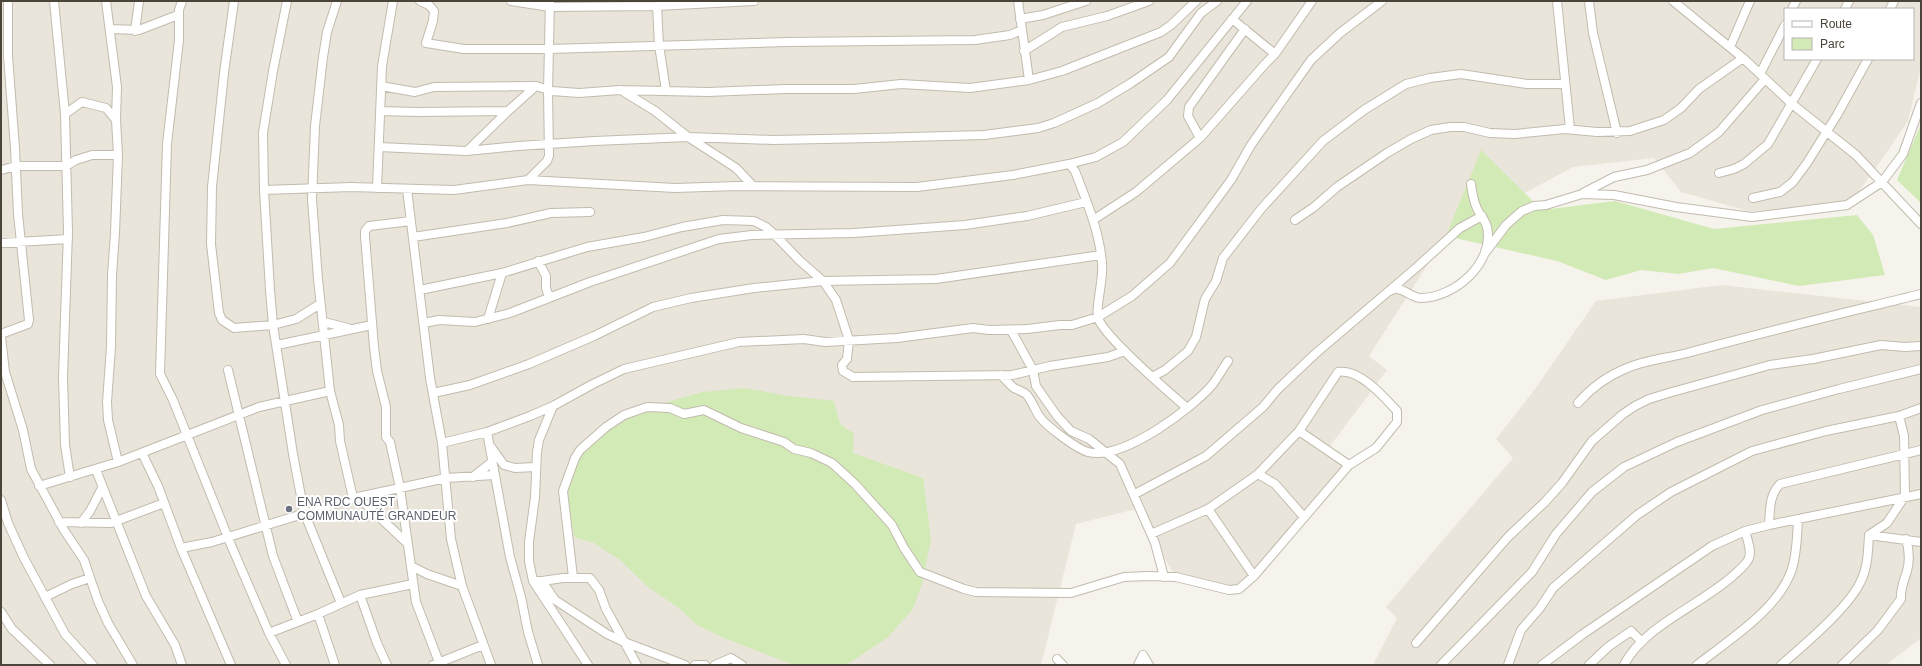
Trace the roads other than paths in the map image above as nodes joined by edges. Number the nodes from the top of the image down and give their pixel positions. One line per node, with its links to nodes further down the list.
1 (8, 1): 69 (street)
2 (54, 1): 57 (street)
3 (106, 1): 33 (street)
4 (139, 1): 36 (street)
5 (182, 1): 29 (street)
6 (234, 1): 109 (street)
7 (287, 1): 80 (street)
8 (337, 1): 77 (street)
9 (393, 1): 48 (street)
10 (420, 1): 39 (street)
11 (511, 1): 26 (street)
12 (754, 1): 25 (street)
13 (1018, 1): 30 (street)
14 (1086, 1): 30 (street)
15 (1149, 1): 40 (street)
16 (1196, 1): 46 (street)
17 (1217, 1): 27 (street)
18 (1247, 1): 31 (street)
19 (1312, 1): 41 (street)
20 (1382, 1): 105 (street)
21 (1557, 1): 47 (street)
22 (1589, 1): 61 (street)
23 (1673, 1): 38 (street)
24 (1750, 1): 38 (street)
25 (682, 3): 28 (street)
26 (550, 4): 28 (street); 39 (street)
27 (1207, 5): 62 (street)
28 (657, 6): 37 (street)
29 (178, 15): 36 (street); 137 (street)
30 (1020, 18): 35 (street)
31 (1232, 19): 34 (street); 68 (street)
32 (1784, 27): 45 (street)
33 (110, 29): 36 (street); 58 (street)
34 (1245, 29): 41 (street); 63 (street)
35 (1022, 30): 37 (street); 40 (street)
36 (135, 31)
37 (659, 45): 39 (street); 52 (street)
38 (1730, 47): 42 (street)
39 (549, 49): 50 (street)
40 (1024, 51): 46 (street)
41 (1275, 54): 63 (street)
42 (1743, 58): 45 (street); 61 (street)
43 (1816, 60): 53 (street)
44 (1867, 60): 60 (street)
45 (1763, 76): 53 (street); 81 (street)
46 (1029, 80): 52 (street)
47 (1565, 84): 59 (street); 125 (street)
48 (381, 86): 49 (street); 55 (street)
49 (536, 86): 50 (street); 56 (street)
50 (548, 90): 51 (street); 64 (street)
51 (620, 90): 52 (street); 62 (street)
52 (666, 91)
53 (1792, 104): 60 (street); 72 (street)
54 (1921, 104): 74 (street)
55 (380, 111): 56 (street); 65 (street)
56 (508, 111): 66 (street)
57 (65, 114): 58 (street); 70 (street)
58 (116, 120): 67 (street)
59 (1570, 129): 61 (street); 87 (street)
60 (1827, 131): 74 (street); 82 (street)
61 (1618, 132)
62 (688, 137): 64 (street); 76 (street)
63 (1200, 138): 86 (street)
64 (550, 145): 66 (street); 73 (street)
65 (378, 147): 66 (street); 78 (street)
66 (467, 151)
67 (118, 155): 70 (street); 144 (street)
68 (1069, 164): 76 (street); 83 (street)
69 (16, 166): 70 (street); 71 (street); 93 (street)
70 (66, 166): 92 (street)
71 (1, 170)
72 (1719, 173)
73 (528, 180): 76 (street); 79 (street)
74 (1882, 182): 81 (street); 89 (street)
75 (1471, 184): 85 (street)
76 (753, 186)
77 (312, 188): 78 (street); 80 (street); 104 (street)
78 (377, 188): 79 (street)
79 (407, 189): 88 (street)
80 (264, 190): 109 (street)
81 (1582, 194): 95 (street)
82 (1753, 198)
83 (1086, 202): 86 (street); 90 (street)
84 (590, 212): 91 (street)
85 (1482, 216): 95 (street); 103 (street)
86 (1093, 220): 96 (street)
87 (1295, 220)
88 (411, 221): 91 (street); 110 (street)
89 (1921, 224)
90 (774, 234): 97 (street); 99 (street); 102 (street)
91 (413, 237): 100 (street)
92 (68, 239): 93 (street); 151 (street)
93 (20, 241): 94 (street); 113 (street)
94 (1, 243)
95 (1485, 253): 103 (street)
96 (1101, 255): 99 (street); 105 (street)
97 (538, 261): 98 (street); 102 (street)
98 (502, 273): 100 (street); 106 (street)
99 (823, 281): 116 (street); 127 (street)
100 (420, 290): 108 (street)
101 (1921, 294): 129 (street)
102 (549, 297): 106 (street)
103 (1381, 297): 157 (street)
104 (320, 304): 107 (street); 109 (street)
105 (1098, 317): 112 (street); 119 (street)
106 (488, 319): 108 (street)
107 (324, 322): 111 (street); 114 (street)
108 (424, 323): 127 (street)
109 (273, 324): 117 (street)
110 (372, 325): 111 (street); 156 (street)
111 (352, 329): 114 (street)
112 (1011, 330): 116 (street); 123 (street)
113 (1, 334)
114 (325, 334): 117 (street); 126 (street)
115 (1, 337): 154 (street)
116 (849, 340): 124 (street); 130 (street)
117 (277, 345): 128 (street)
118 (1921, 346): 197 (street)
119 (1125, 351): 123 (street); 125 (street)
120 (1228, 361): 131 (street)
121 (1921, 369): 220 (street)
122 (228, 370): 133 (street)
123 (1033, 370): 124 (street); 141 (street)
124 (1001, 375): 141 (street)
125 (1152, 377): 131 (street)
126 (330, 391): 128 (street); 160 (street)
127 (433, 393): 138 (street)
128 (285, 401): 133 (street); 164 (street)
129 (1578, 403)
130 (553, 406): 136 (street); 147 (street)
131 (1187, 408): 141 (street)
132 (1921, 408): 134 (street)
133 (239, 415): 137 (street); 171 (street)
134 (1899, 416): 143 (street); 221 (street)
135 (1299, 431): 146 (street); 146 (street); 149 (street)
136 (487, 432): 138 (street); 139 (street)
137 (187, 436): 142 (street); 177 (street)
138 (442, 443): 153 (street)
139 (490, 445): 145 (street); 147 (street)
140 (1921, 450): 143 (street)
141 (1103, 452): 157 (street)
142 (142, 453): 144 (street); 162 (street)
143 (1904, 453): 159 (street); 172 (street)
144 (118, 462): 148 (street)
145 (492, 462): 150 (street); 152 (street)
146 (1349, 465): 165 (street)
147 (536, 467): 186 (street)
148 (96, 470): 151 (street); 155 (street)
149 (1258, 474): 163 (street); 165 (street)
150 (494, 475): 152 (street); 210 (street)
151 (70, 477): 154 (street)
152 (473, 477): 153 (street)
153 (446, 478): 156 (street); 188 (street)
154 (39, 486): 168 (street)
155 (102, 488): 167 (street); 169 (street)
156 (400, 488): 160 (street); 179 (street)
157 (1135, 494): 174 (street)
158 (1921, 494): 159 (street)
159 (1905, 496): 166 (street); 175 (street)
160 (356, 498): 164 (street); 179 (street)
161 (1, 500): 170 (street)
162 (164, 503): 167 (street); 180 (street)
163 (1208, 509): 174 (street); 182 (street)
164 (304, 512): 171 (street); 191 (street)
165 (1304, 517): 182 (street)
166 (1798, 520): 172 (street); 225 (street)
167 (117, 521): 169 (street); 204 (street)
168 (59, 522): 169 (street); 184 (street)
169 (81, 523)
170 (4, 524): 190 (street)
171 (265, 525): 177 (street); 194 (street)
172 (1769, 525): 173 (street)
173 (1745, 531): 198 (street); 222 (street)
174 (1151, 534): 183 (street)
175 (1869, 535): 176 (street); 226 (street)
176 (1906, 539): 178 (street); 227 (street)
177 (229, 541): 180 (street); 195 (street)
178 (1921, 542)
179 (408, 543): 181 (street)
180 (181, 548): 205 (street)
181 (410, 566): 187 (street); 188 (street)
182 (1254, 576): 183 (street)
183 (1164, 577): 185 (street)
184 (90, 578): 190 (street); 203 (street)
185 (573, 578): 186 (street); 196 (street)
186 (537, 581): 196 (street); 211 (street)
187 (413, 584): 189 (street); 200 (street)
188 (462, 586): 199 (street)
189 (360, 596): 191 (street); 208 (street)
190 (46, 597): 202 (street)
191 (341, 603): 193 (street)
192 (1, 612): 201 (street)
193 (318, 614): 194 (street); 207 (street)
194 (298, 622): 195 (street)
195 (269, 633): 206 (street)
196 (624, 642): 212 (street); 213 (street)
197 (1416, 642)
198 (1642, 642): 223 (street); 224 (street)
199 (483, 645): 200 (street); 209 (street)
200 (437, 664)
201 (50, 665)
202 (93, 665)
203 (134, 665)
204 (182, 665)
205 (231, 665)
206 (286, 665)
207 (335, 665)
208 (387, 665)
209 (491, 665)
210 (538, 665)
211 (588, 665)
212 (637, 665)
213 (685, 665)
214 (695, 665): 215 (street)
215 (705, 665)
216 (715, 665): 217 (street)
217 (742, 665)
218 (1138, 665): 219 (street)
219 (1149, 665)
220 (1441, 665)
221 (1508, 665)
222 (1542, 665)
223 (1589, 665)
224 (1624, 665)
225 (1697, 665)
226 (1781, 665)
227 (1842, 665)

